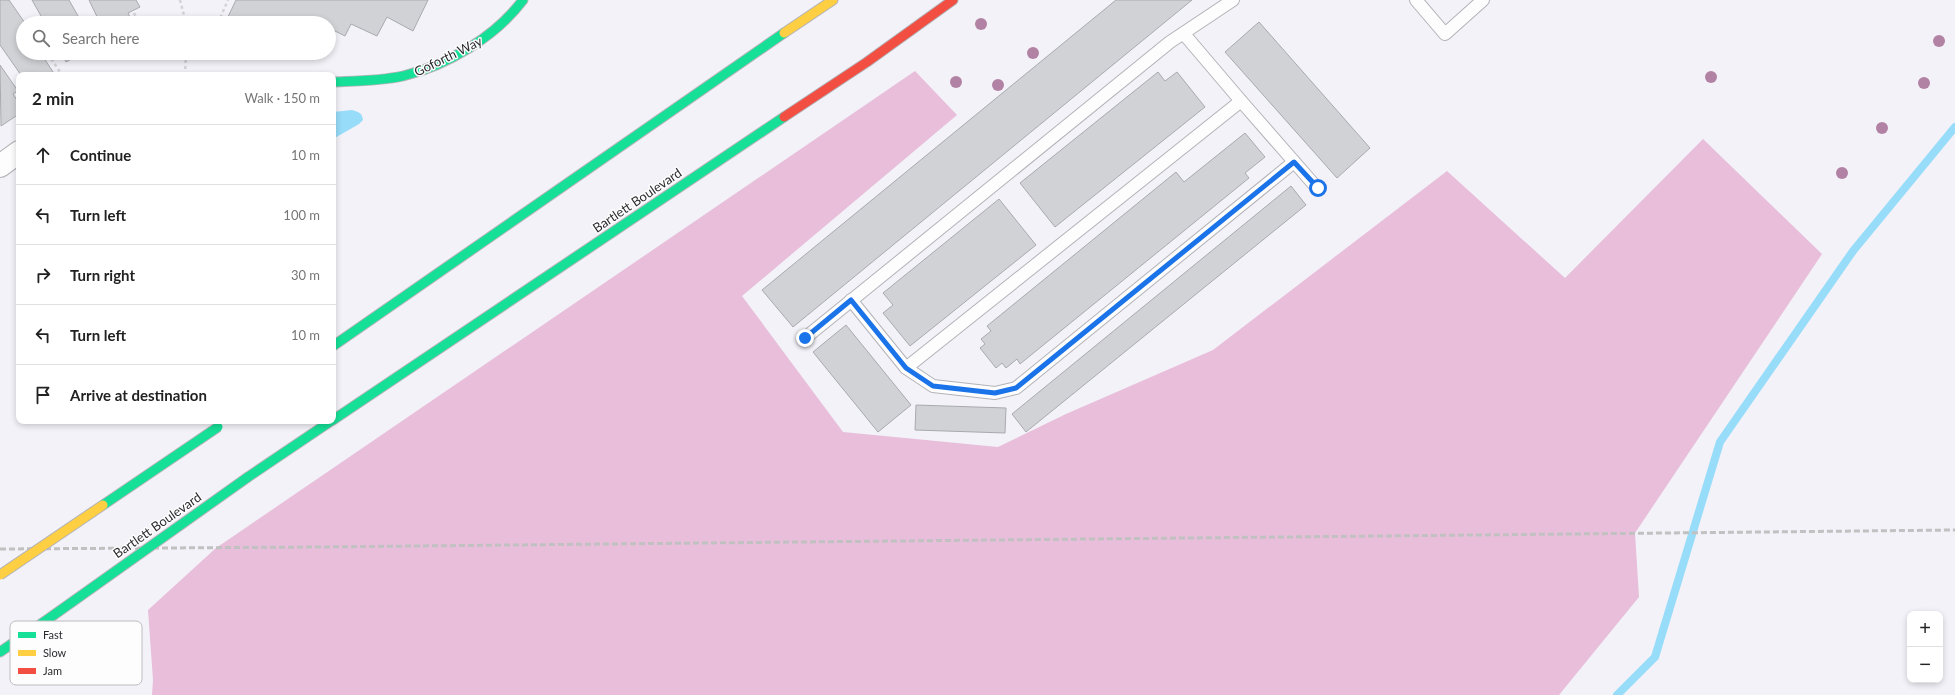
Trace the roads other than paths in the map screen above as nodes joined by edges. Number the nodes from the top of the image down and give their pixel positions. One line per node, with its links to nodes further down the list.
1 (523, 0): 8 (main road, Goforth Way)
2 (833, 0): 16 (main road)
3 (953, 0): 18 (main road, Bartlett Boulevard)
4 (1233, 0): 7 (lane)
5 (1416, 0): 6 (lane)
6 (1483, 0)
7 (1184, 34): 9 (lane); 14 (lane)
8 (336, 82)
9 (1240, 101): 11 (lane); 17 (lane)
10 (16, 154): 12 (street)
11 (1294, 162): 13 (lane); 17 (lane)
12 (0, 166)
13 (1318, 188)
14 (851, 300): 15 (lane); 17 (lane)
15 (805, 338)
16 (336, 344)
17 (906, 368)
18 (336, 417)
19 (221, 424): 21 (main road, bridge)
20 (326, 424): 22 (main road, Bartlett Boulevard, bridge)
21 (0, 575)
22 (45, 621)
23 (10, 645): 24 (main road, Bartlett Boulevard, bridge)
24 (0, 652)

